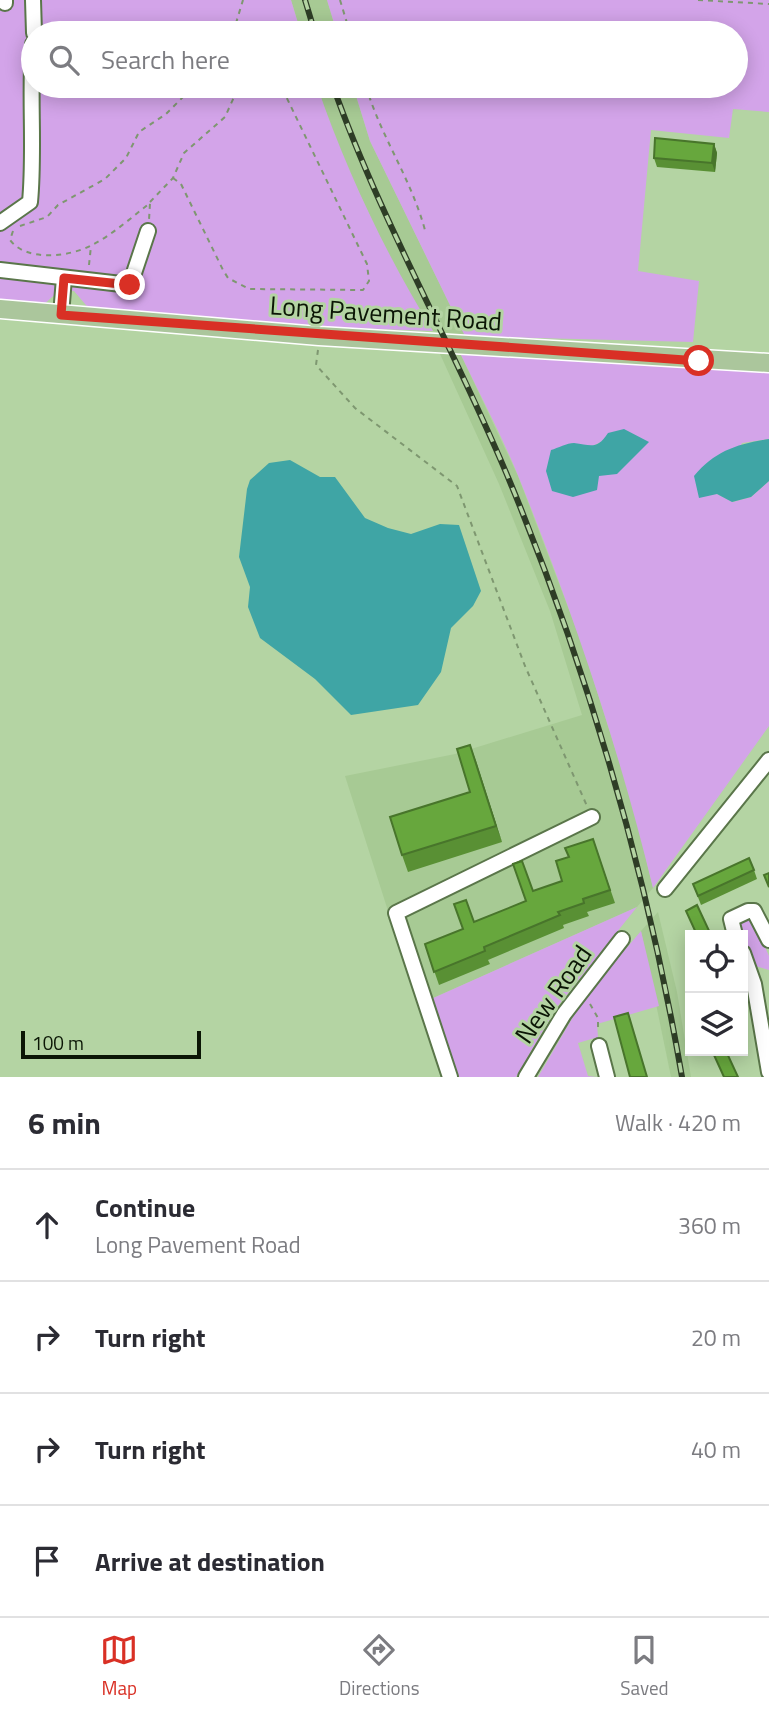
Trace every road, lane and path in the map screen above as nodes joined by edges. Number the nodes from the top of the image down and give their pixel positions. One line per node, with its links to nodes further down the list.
1 (33, 0): 6 (street)
2 (243, 0): 7 (path)
3 (340, 0): 8 (path)
4 (698, 0): 5 (path)
5 (769, 4)
6 (34, 21)
7 (237, 21)
8 (346, 21)
9 (29, 98): 16 (street)
10 (182, 98): 19 (path)
11 (234, 98): 14 (path)
12 (287, 98): 14 (path)
13 (371, 98): 18 (path)
14 (173, 178): 15 (path)
15 (150, 203): 17 (path); 19 (path)
16 (0, 223)
17 (148, 231): 22 (street)
18 (426, 234)
19 (91, 246): 22 (path)
20 (0, 271): 21 (street)
21 (64, 278): 22 (street); 24 (street)
22 (87, 280)
23 (0, 310): 24 (main road, Long Pavement Road)
24 (61, 315): 25 (main road, Long Pavement Road)
25 (319, 336): 26 (main road, Long Pavement Road); 28 (path)
26 (769, 363)
27 (769, 760): 29 (street)
28 (592, 817): 38 (street)
29 (666, 889)
30 (734, 930): 32 (street)
31 (622, 939): 34 (street, New Road)
32 (769, 940)
33 (748, 967): 35 (street)
34 (577, 996): 36 (path); 39 (street, New Road)
35 (764, 1010): 37 (street)
36 (599, 1046): 40 (street)
37 (769, 1072)
38 (450, 1077)
39 (527, 1077)
40 (607, 1077)

